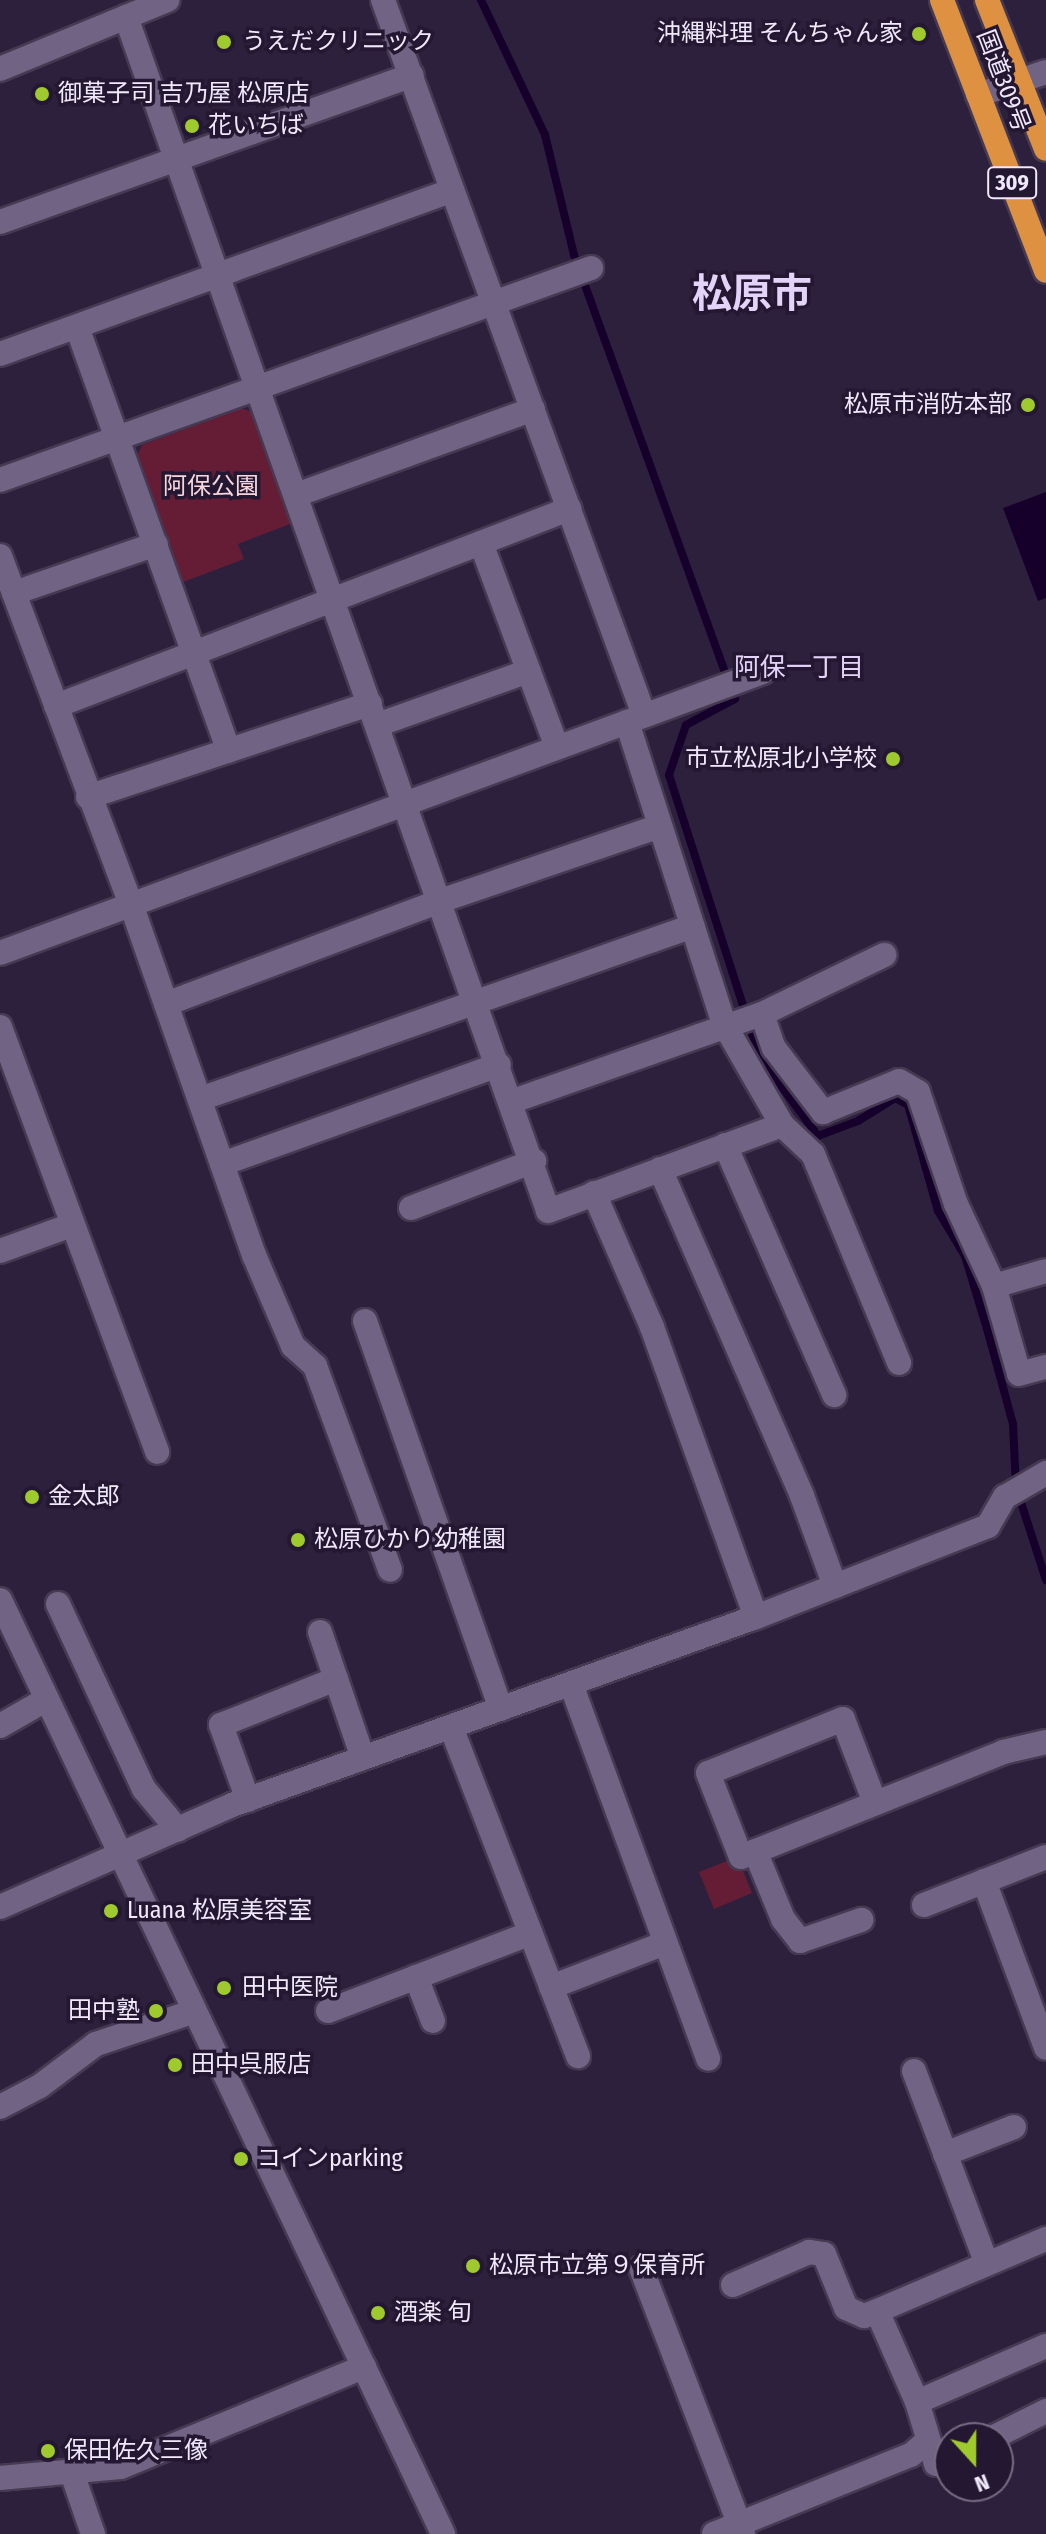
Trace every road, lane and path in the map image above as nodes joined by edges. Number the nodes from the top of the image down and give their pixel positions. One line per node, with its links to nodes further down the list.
1 (167, 0): 5 (street)
2 (383, 0): 8 (street)
3 (942, 0): 10 (highway, 国道309号 / 309)
4 (987, 0): 9 (highway, 国道309号 / 309)
5 (126, 17): 6 (street); 12 (street)
6 (0, 69)
7 (1046, 72): 9 (street)
8 (412, 75): 12 (street); 13 (street)
9 (1020, 81): 10 (street); 11 (highway, 国道309号 / 309)
10 (978, 95): 16 (highway, 国道309号 / 309)
11 (1046, 149)
12 (175, 159): 14 (street); 17 (street)
13 (450, 191): 17 (street); 18 (street)
14 (0, 222)
15 (591, 268): 18 (street)
16 (1046, 271)
17 (215, 277): 19 (street); 21 (street)
18 (492, 304): 21 (street); 22 (street)
19 (77, 327): 20 (street); 23 (street)
20 (0, 354)
21 (256, 389): 23 (street); 25 (street)
22 (533, 409): 25 (street); 26 (street)
23 (117, 438): 24 (street); 28 (street)
24 (0, 480)
25 (296, 495): 31 (street)
26 (569, 509): 27 (street); 37 (street)
27 (481, 543): 31 (street); 33 (street)
28 (156, 544): 30 (street); 32 (street)
29 (0, 556): 30 (street)
30 (14, 593): 35 (street)
31 (335, 599): 32 (street); 36 (street)
32 (196, 653): 35 (street); 39 (street)
33 (529, 671): 36 (street); 38 (street)
34 (755, 676): 37 (street)
35 (56, 706): 40 (street)
36 (374, 714): 39 (street); 41 (street)
37 (636, 718): 38 (street); 42 (street)
38 (557, 747): 41 (street)
39 (229, 751): 40 (street)
40 (88, 797): 44 (street)
41 (406, 803): 43 (street); 44 (street)
42 (660, 826): 43 (street); 45 (street)
43 (440, 901): 48 (street); 49 (street)
44 (131, 904): 46 (street); 49 (street)
45 (693, 926): 48 (street); 51 (street)
46 (0, 953)
47 (884, 955): 50 (street)
48 (476, 1003): 53 (street); 54 (street)
49 (166, 1004): 54 (street)
50 (761, 1014): 51 (street); 66 (street)
51 (727, 1023): 55 (street); 56 (street)
52 (0, 1027): 63 (street)
53 (499, 1065): 55 (street); 59 (street)
54 (200, 1099): 59 (street)
55 (513, 1101): 58 (street)
56 (782, 1125): 57 (street); 68 (street)
57 (725, 1145): 60 (street); 70 (street)
58 (534, 1161): 61 (street); 62 (street)
59 (222, 1164): 73 (street)
60 (660, 1169): 61 (street); 74 (street)
61 (594, 1193): 77 (street)
62 (411, 1208)
63 (72, 1225): 64 (street); 71 (street)
64 (0, 1251)
65 (1046, 1271): 66 (street)
66 (994, 1286): 69 (street)
67 (365, 1321): 82 (street)
68 (899, 1363)
69 (1046, 1367)
70 (834, 1395)
71 (157, 1452)
72 (1038, 1476): 74 (street)
73 (390, 1570)
74 (835, 1586): 77 (street)
75 (0, 1600): 81 (street)
76 (58, 1604): 89 (street)
77 (756, 1617): 80 (street)
78 (320, 1632): 79 (street)
79 (336, 1679): 86 (street); 87 (street)
80 (571, 1684): 82 (street); 98 (street)
81 (47, 1699): 83 (street); 91 (street)
82 (501, 1709): 84 (street)
83 (0, 1726)
84 (451, 1727): 86 (street); 97 (street)
85 (1046, 1742): 88 (street)
86 (363, 1758): 87 (street)
87 (248, 1800): 89 (street)
88 (875, 1803): 90 (street); 90 (street)
89 (178, 1830): 91 (street)
90 (755, 1851): 96 (street)
91 (121, 1855): 95 (street); 101 (street)
92 (1046, 1857): 93 (street)
93 (984, 1881): 94 (street); 104 (street)
94 (924, 1905)
95 (0, 1907)
96 (861, 1920)
97 (531, 1933): 99 (street); 100 (street)
98 (665, 1943): 100 (street); 106 (street)
99 (416, 1977): 102 (street); 103 (street)
100 (551, 1987): 105 (street)
101 (195, 2011): 108 (street); 117 (street)
102 (328, 2011)
103 (433, 2021)
104 (1046, 2048)
105 (578, 2056)
106 (708, 2059)
107 (914, 2071): 110 (street)
108 (0, 2107)
109 (1014, 2127): 110 (street)
110 (945, 2154): 112 (street)
111 (1046, 2239): 112 (street)
112 (987, 2264): 115 (street)
113 (641, 2268): 125 (street)
114 (733, 2285): 115 (street)
115 (877, 2311): 118 (street)
116 (1046, 2346): 118 (street)
117 (364, 2367): 123 (street); 127 (street)
118 (917, 2402): 121 (street)
119 (1046, 2411): 120 (street)
120 (1014, 2427)
121 (927, 2441): 122 (street); 125 (street)
122 (934, 2459)
123 (72, 2473): 124 (street); 126 (street)
124 (0, 2478)
125 (741, 2529): 128 (street)
126 (93, 2534)
127 (443, 2534)
128 (714, 2534)

